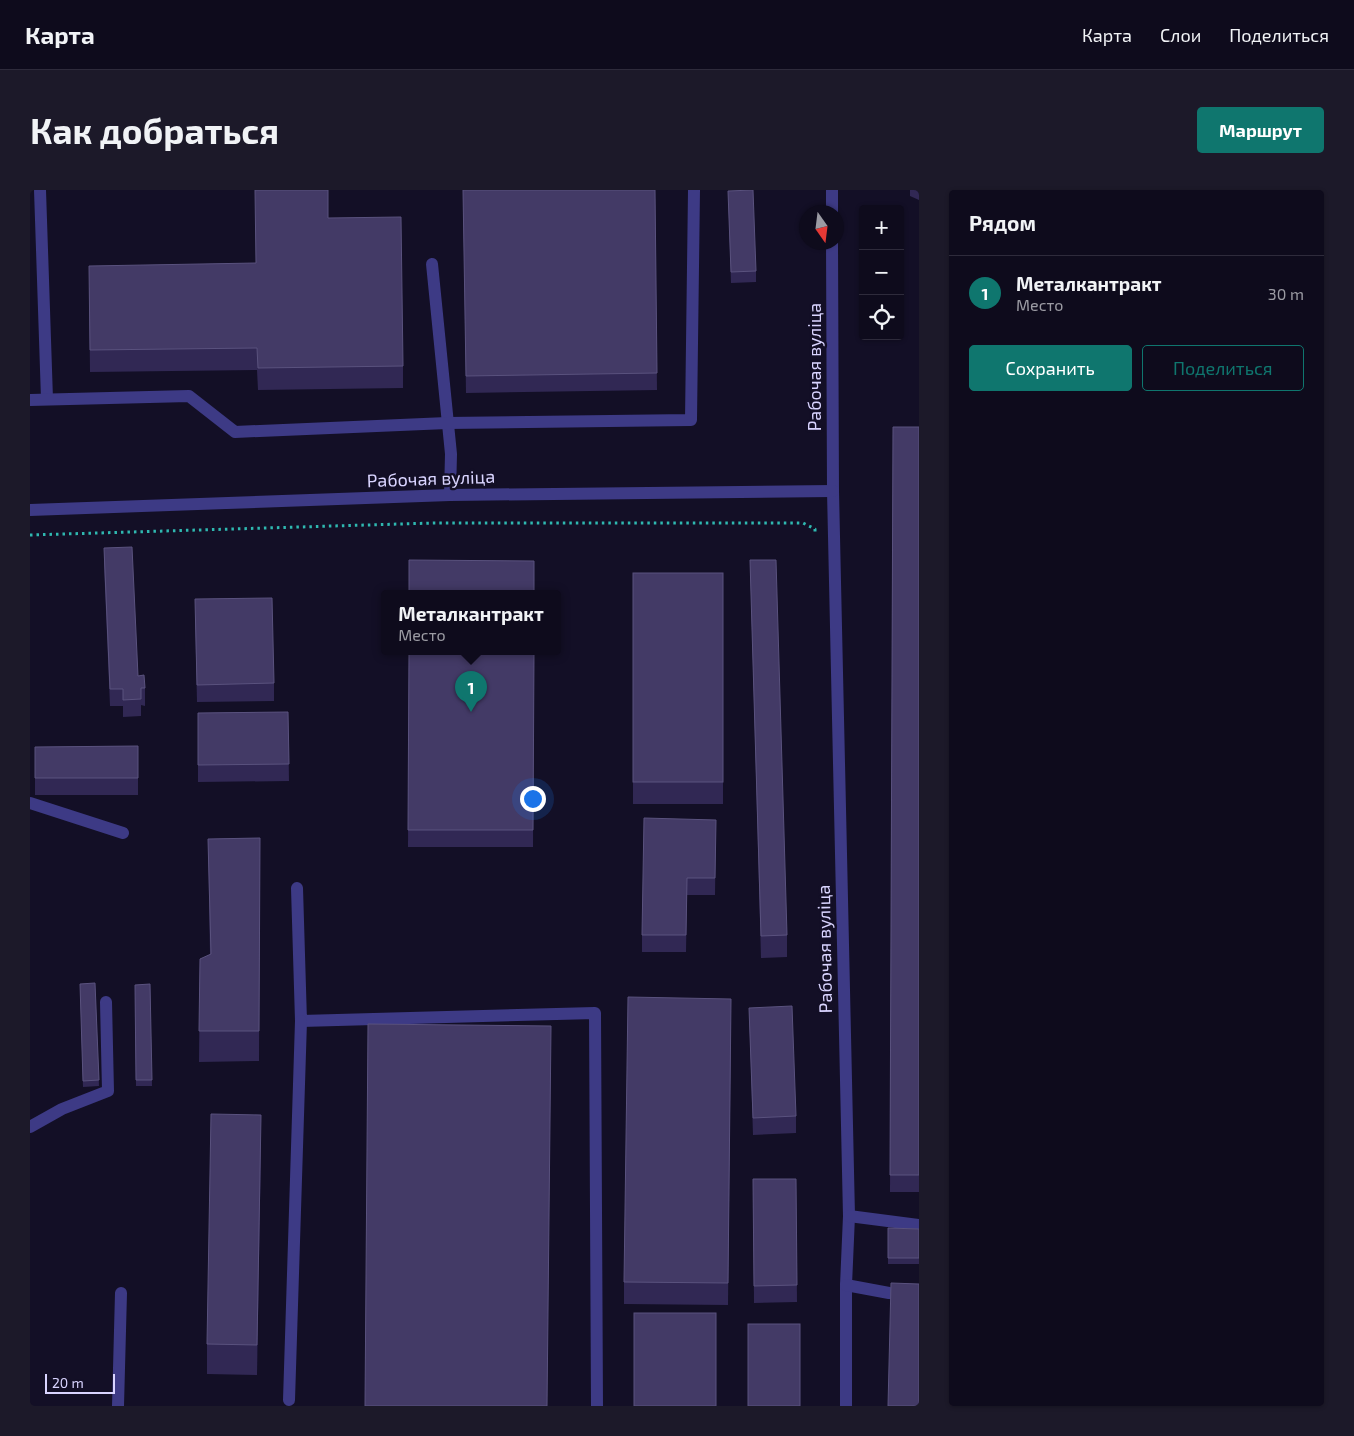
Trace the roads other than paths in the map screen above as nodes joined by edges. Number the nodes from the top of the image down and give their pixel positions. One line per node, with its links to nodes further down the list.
1 (40, 190): 8 (street)
2 (694, 190): 9 (street)
3 (832, 190): 4 (street)
4 (832, 205)
5 (832, 250): 10 (street, Рабочая вуліца)
6 (432, 264): 9 (street)
7 (30, 400): 8 (street)
8 (47, 400): 9 (street)
9 (447, 423): 11 (street)
10 (833, 491): 11 (street, Рабочая вуліца); 19 (street, Рабочая вуліца)
11 (450, 495): 12 (street, Рабочая вуліца)
12 (30, 510)
13 (30, 803): 14 (street)
14 (123, 833)
15 (297, 888): 17 (street)
16 (106, 1002): 18 (street)
17 (301, 1021): 24 (street); 26 (street)
18 (30, 1127)
19 (849, 1216): 20 (street); 21 (street, Рабочая вуліца)
20 (919, 1225)
21 (846, 1285): 23 (street); 27 (street, Рабочая вуліца)
22 (121, 1293): 25 (street)
23 (919, 1296)
24 (289, 1400)
25 (118, 1406)
26 (597, 1406)
27 (846, 1406)

